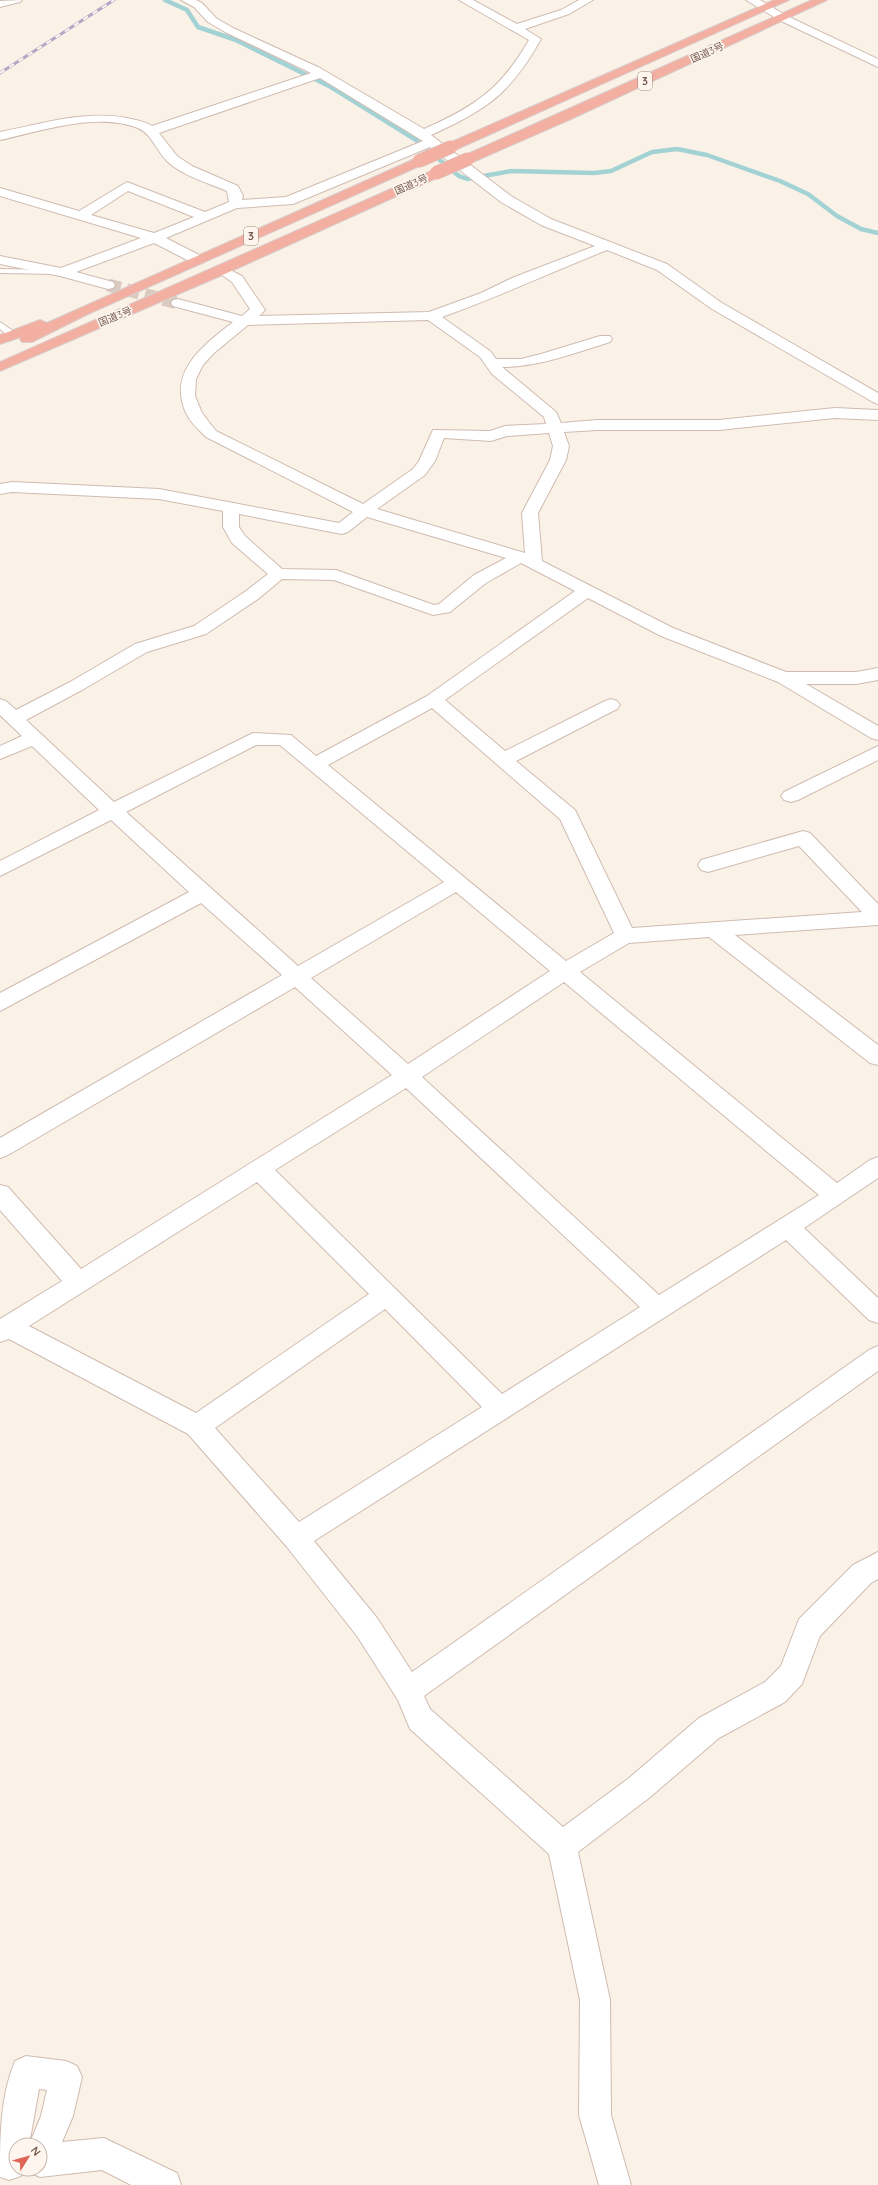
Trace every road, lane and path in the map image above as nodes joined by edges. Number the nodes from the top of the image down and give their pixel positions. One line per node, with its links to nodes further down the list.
1 (16, 0): 9 (street)
2 (465, 0): 12 (street)
3 (586, 0): 12 (street)
4 (752, 0): 10 (street)
5 (783, 0): 10 (highway, 国道3号 / 3)
6 (821, 0): 11 (highway, 国道3号 / 3)
7 (192, 2): 8 (street); 14 (street)
8 (209, 2)
9 (0, 4)
10 (767, 7): 11 (street); 25 (highway, 国道3号 / 3, bridge)
11 (783, 18): 13 (street); 26 (highway, 国道3号 / 3, bridge)
12 (517, 28): 17 (street)
13 (878, 63)
14 (320, 74): 15 (street); 17 (street)
15 (151, 130): 16 (street); 19 (street)
16 (0, 136)
17 (428, 138): 19 (street); 23 (street)
18 (0, 192): 20 (street)
19 (235, 204): 21 (street)
20 (82, 215): 21 (street); 22 (street)
21 (204, 216): 22 (street)
22 (155, 238): 25 (street); 28 (street)
23 (606, 246): 32 (street); 42 (street)
24 (0, 260): 28 (street)
25 (198, 260): 31 (highway, 国道3号 / 3)
26 (222, 270): 33 (street); 34 (highway, 国道3号 / 3)
27 (0, 271): 28 (lane)
28 (62, 272): 29 (street)
29 (108, 285)
30 (178, 303): 33 (street)
31 (82, 311): 36 (highway); 38 (highway, 国道3号 / 3)
32 (431, 316): 33 (street); 39 (street)
33 (244, 321): 47 (street)
34 (101, 322): 40 (highway, 国道3号 / 3); 41 (highway)
35 (0, 325): 36 (lane)
36 (6, 337)
37 (605, 339): 39 (street)
38 (0, 351)
39 (491, 362): 44 (street)
40 (0, 367)
41 (0, 378)
42 (875, 395)
43 (878, 414): 44 (street)
44 (556, 429): 47 (street); 48 (street)
45 (0, 489): 46 (street)
46 (231, 507): 47 (street); 49 (street)
47 (364, 511): 48 (street)
48 (527, 560): 49 (street); 50 (street)
49 (278, 574): 55 (street)
50 (586, 590): 52 (street); 53 (street)
51 (878, 674): 52 (street)
52 (784, 678): 56 (street)
53 (433, 700): 60 (street); 61 (street)
54 (611, 705): 60 (street)
55 (7, 712): 57 (street)
56 (878, 734)
57 (35, 737): 59 (street); 63 (street)
58 (878, 752): 62 (street)
59 (0, 753)
60 (503, 760): 70 (street)
61 (315, 764): 63 (street); 66 (street)
62 (791, 796)
63 (111, 810): 65 (street); 67 (street)
64 (708, 865): 68 (street)
65 (0, 869)
66 (457, 883): 71 (street); 72 (street)
67 (203, 893): 72 (street); 73 (street)
68 (878, 917): 69 (street)
69 (714, 930): 70 (street); 74 (street)
70 (625, 936): 71 (street)
71 (566, 971): 75 (street); 80 (street)
72 (296, 977): 75 (street); 76 (street)
73 (0, 1002)
74 (878, 1057)
75 (407, 1076): 78 (street); 84 (street)
76 (0, 1149)
77 (878, 1166): 80 (street)
78 (259, 1169): 82 (street); 83 (street)
79 (0, 1194): 82 (street)
80 (836, 1196): 81 (street)
81 (788, 1227): 84 (street); 85 (street)
82 (79, 1283): 86 (street)
83 (386, 1295): 88 (street); 89 (street)
84 (658, 1309): 88 (street)
85 (878, 1313)
86 (4, 1329): 89 (street)
87 (878, 1357): 92 (street)
88 (500, 1409): 90 (street)
89 (197, 1426): 90 (street)
90 (296, 1538): 92 (street)
91 (878, 1564): 93 (street)
92 (408, 1691): 93 (street)
93 (562, 1846): 98 (street)
94 (13, 2137): 95 (street)
95 (48, 2138)
96 (48, 2160): 97 (street)
97 (164, 2185)
98 (615, 2185)

